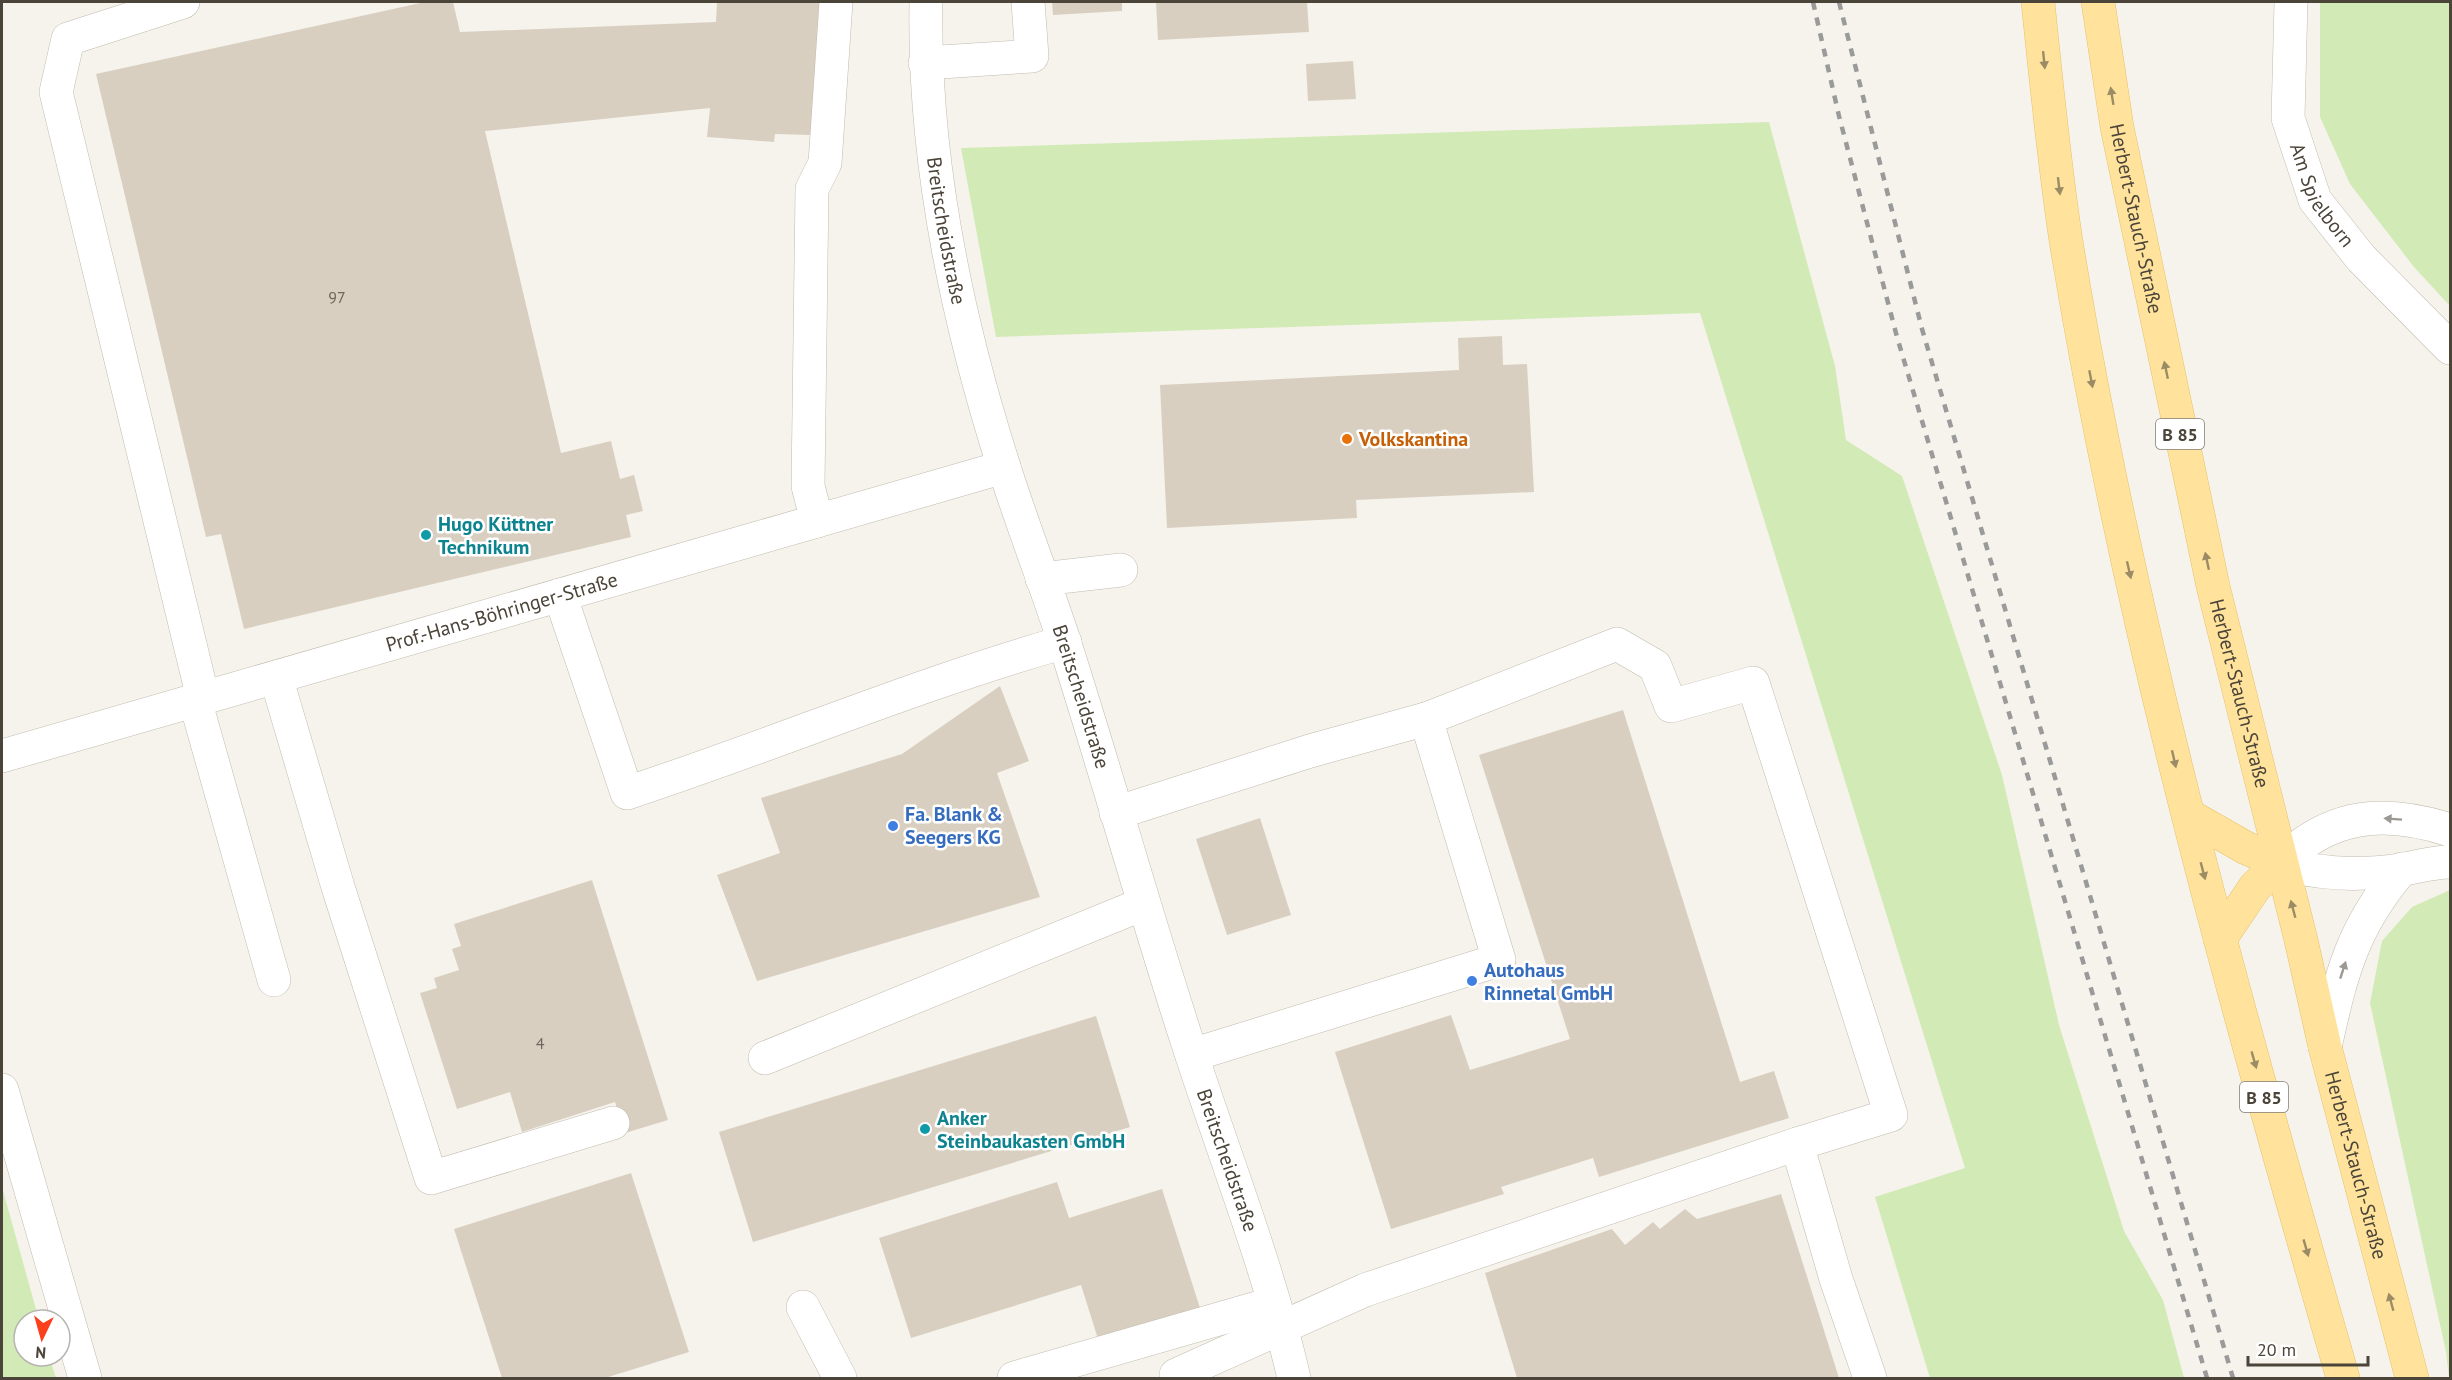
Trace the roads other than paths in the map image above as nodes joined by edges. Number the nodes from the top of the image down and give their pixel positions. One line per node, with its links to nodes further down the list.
1 (183, 2): 17 (street)
2 (836, 2): 11 (street)
3 (926, 2): 8 (street, Breitscheidstraße)
4 (1028, 2): 8 (street)
5 (2038, 2): 21 (main road, B 85, one-way to 21)
6 (2098, 2): 23 (main road, Herbert-Stauch-Straße / B 85, one-way to 6)
7 (2292, 2): 9 (street, Am Spielborn)
8 (925, 63): 10 (street, Breitscheidstraße)
9 (2451, 348)
10 (1004, 467): 11 (street, Prof.-Hans-Böhringer-Straße); 13 (street, Breitscheidstraße)
11 (817, 521): 14 (street, Prof.-Hans-Böhringer-Straße)
12 (1121, 570): 13 (street)
13 (1042, 579): 15 (street, Breitscheidstraße)
14 (560, 595): 15 (street); 16 (street, Prof.-Hans-Böhringer-Straße)
15 (1065, 642): 20 (street, Breitscheidstraße)
16 (276, 677): 17 (street, Prof.-Hans-Böhringer-Straße); 33 (street)
17 (199, 699): 19 (street, Prof.-Hans-Böhringer-Straße); 28 (street)
18 (1426, 718): 20 (street); 30 (street); 34 (street)
19 (2, 756)
20 (1116, 813): 26 (street, Breitscheidstraße)
21 (2188, 815): 23 (main road); 27 (main road, B 85, one-way to 27)
22 (2451, 830): 23 (street, one-way to 23)
23 (2280, 862): 25 (street); 27 (main road); 29 (main road, Herbert-Stauch-Straße / B 85, one-way to 23)
24 (2451, 862): 25 (street)
25 (2402, 869): 29 (street, one-way to 25)
26 (1143, 904): 30 (street, Breitscheidstraße); 31 (street)
27 (2220, 939): 43 (main road, B 85, one-way to 43)
28 (274, 980)
29 (2325, 1047): 44 (main road, Herbert-Stauch-Straße / B 85, one-way to 29)
30 (1192, 1055): 36 (street, Breitscheidstraße)
31 (765, 1058)
32 (2, 1090): 37 (street)
33 (613, 1123)
34 (1797, 1144): 36 (street); 42 (street)
35 (803, 1307): 38 (street)
36 (1278, 1315): 39 (street); 40 (street); 41 (street, Breitscheidstraße)
37 (85, 1378)
38 (840, 1378)
39 (1014, 1378)
40 (1169, 1378)
41 (1294, 1378)
42 (1870, 1378)
43 (2343, 1378)
44 (2412, 1378)

